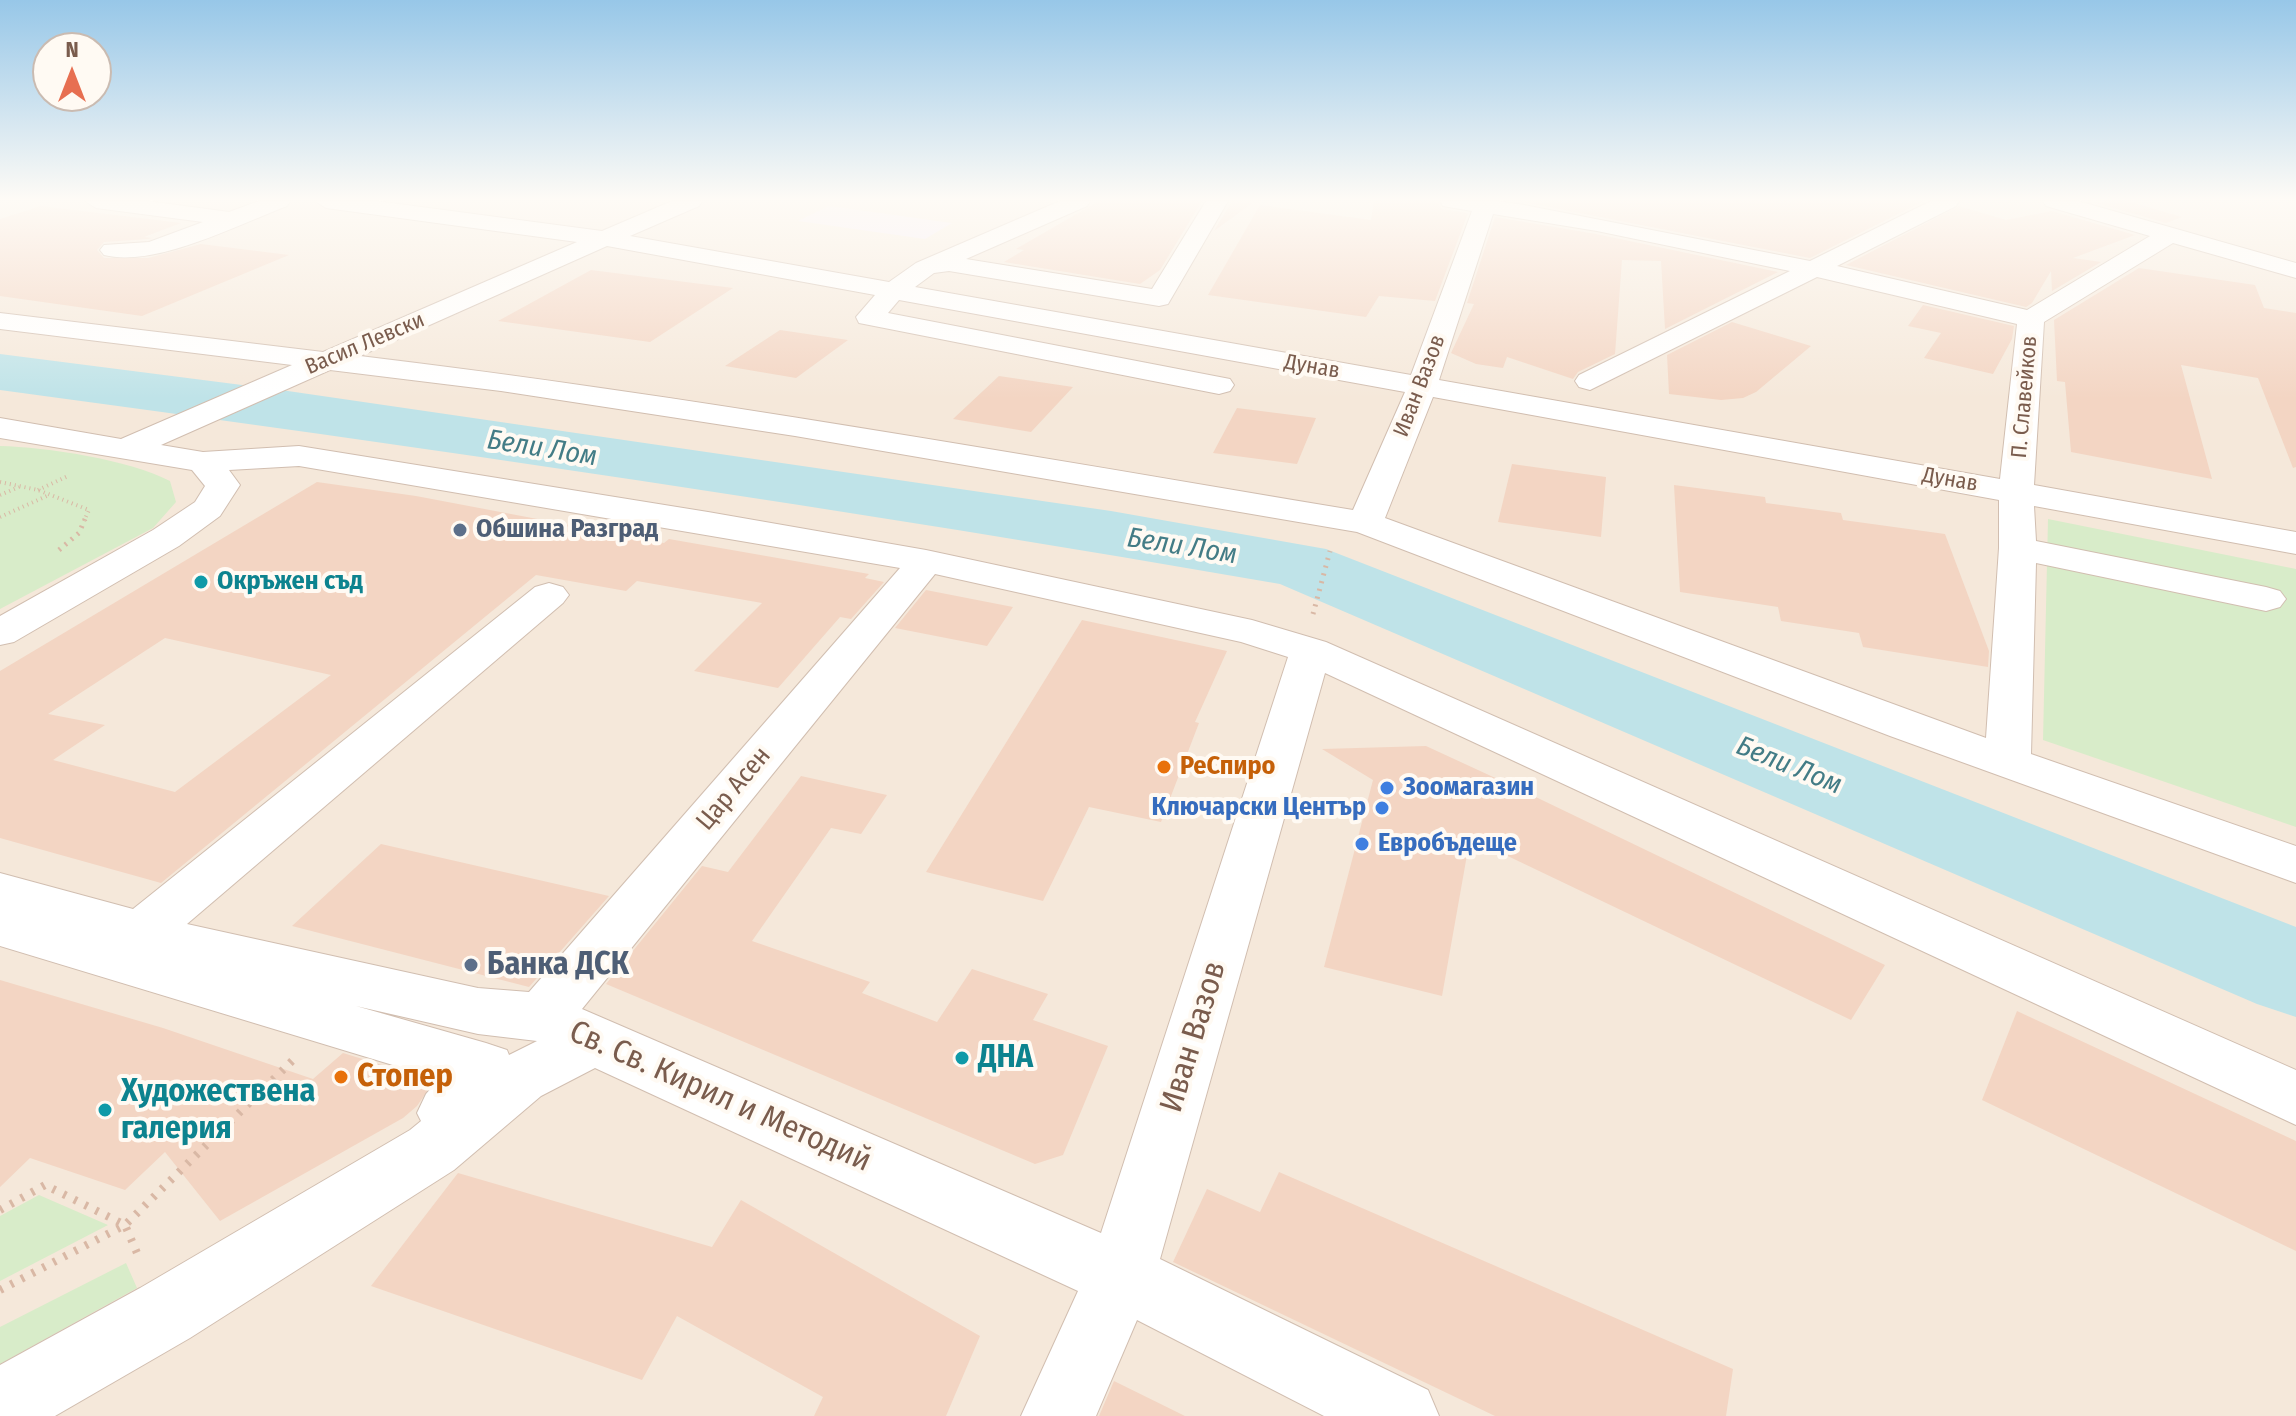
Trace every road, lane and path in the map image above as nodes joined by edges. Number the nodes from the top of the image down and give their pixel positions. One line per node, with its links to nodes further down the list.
1 (541, 267): 15 (street, Васил Левски)
2 (761, 267): 12 (street, Дунав)
3 (931, 267): 10 (street)
4 (968, 267): 5 (street)
5 (1177, 267)
6 (1463, 267): 18 (street, Иван Вазов)
7 (1806, 267): 11 (street)
8 (1820, 267): 11 (street)
9 (2116, 267): 13 (street, П. Славейков)
10 (925, 268): 12 (street)
11 (1816, 269): 13 (street); 16 (street)
12 (893, 291): 17 (street); 18 (street, Дунав)
13 (2031, 319): 24 (street, П. Славейков)
14 (0, 321): 15 (street)
15 (308, 368): 20 (street, Васил Левски); 28 (street)
16 (1590, 381)
17 (1219, 385)
18 (1422, 387): 24 (street, Дунав); 28 (street, Иван Вазов)
19 (5, 429): 20 (street)
20 (127, 448): 21 (street)
21 (203, 462): 33 (street); 37 (street)
22 (0, 482): 23 (path)
23 (20, 486): 25 (path); 26 (path)
24 (2016, 492): 29 (street, Дунав); 31 (street, П. Славейков)
25 (0, 495)
26 (50, 495): 27 (path); 32 (path)
27 (0, 517)
28 (1365, 523): 38 (street)
29 (2296, 543)
30 (1331, 548): 36 (path)
31 (2018, 548): 35 (street); 38 (street, П. Славейков)
32 (56, 552)
33 (926, 561): 36 (street); 44 (street, Цар Асен)
34 (549, 595): 42 (street)
35 (2266, 599)
36 (1312, 632): 45 (street); 49 (street, Иван Вазов)
37 (0, 633)
38 (2008, 762): 39 (street)
39 (2296, 865)
40 (0, 892): 42 (street, Св. Св. Кирил и Методий)
41 (0, 926): 43 (street)
42 (142, 932): 44 (street, Св. Св. Кирил и Методий)
43 (331, 1023): 46 (street); 48 (path)
44 (567, 1029): 49 (street, Св. Св. Кирил и Методий); 51 (street)
45 (2296, 1098)
46 (338, 1182)
47 (0, 1210): 48 (path)
48 (125, 1225): 50 (path); 51 (path)
49 (1121, 1276): 53 (street, Иван Вазов); 54 (street, Св. Св. Кирил и Методий)
50 (0, 1293)
51 (165, 1313): 52 (street)
52 (0, 1406)
53 (1058, 1416)
54 (1402, 1416)

